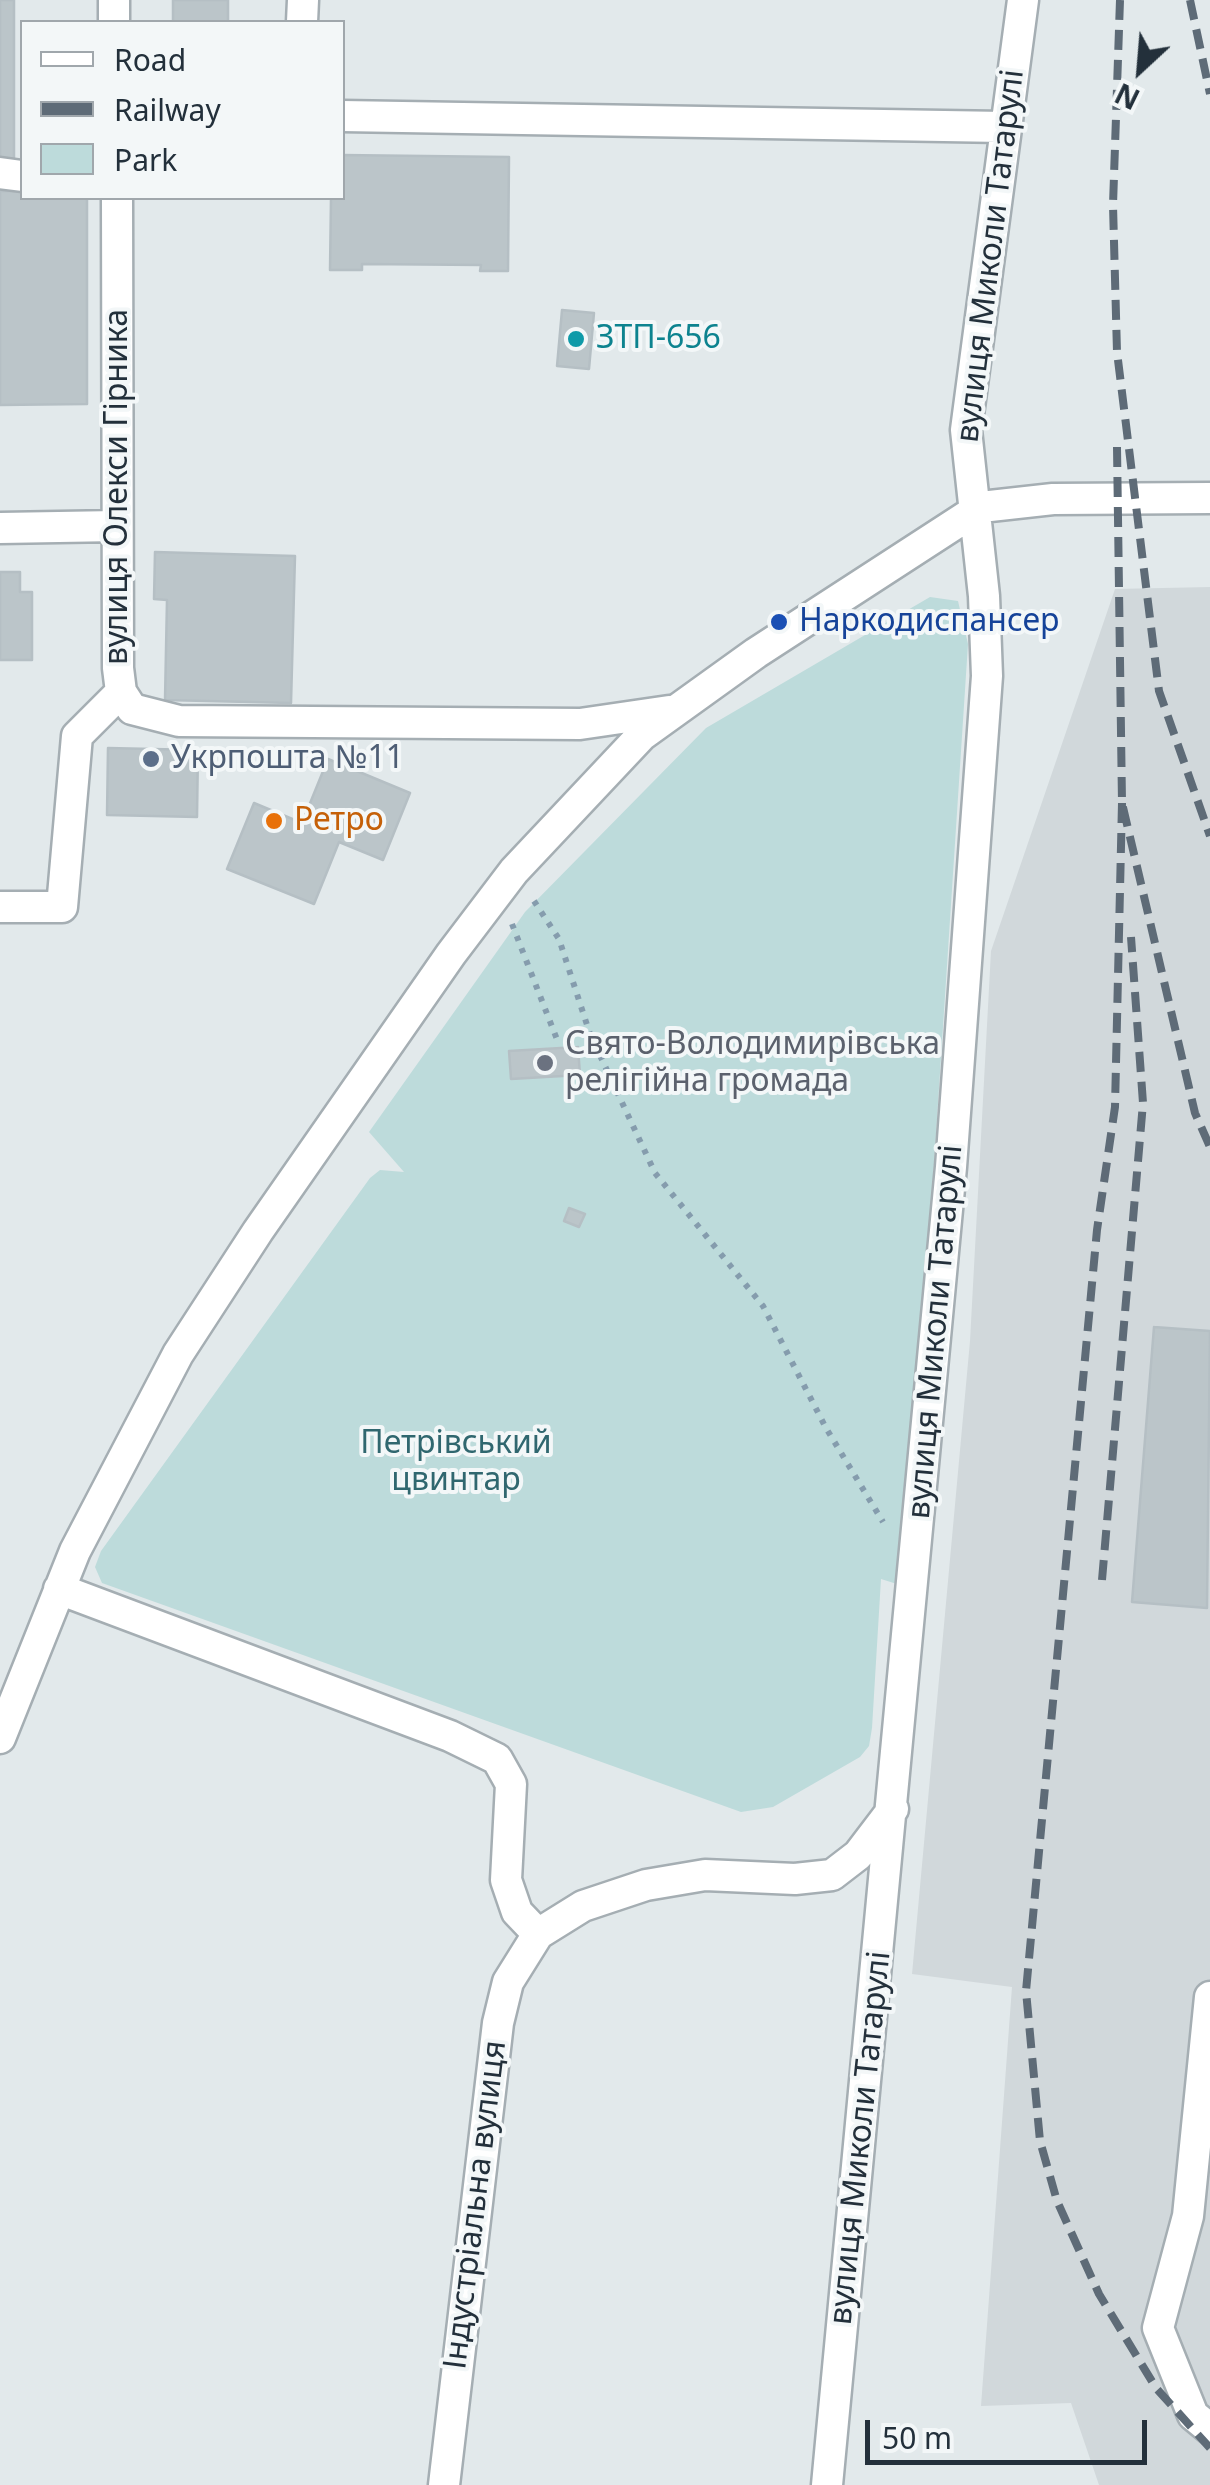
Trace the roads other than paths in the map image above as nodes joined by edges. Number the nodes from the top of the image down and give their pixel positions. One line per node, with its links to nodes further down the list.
1 (1024, 0): 3 (street, вулиця Миколи Татарулі)
2 (345, 116): 3 (street)
3 (1004, 127): 6 (street, вулиця Миколи Татарулі)
4 (117, 200): 7 (street, вулиця Олекси Гірника)
5 (1210, 498): 6 (street)
6 (973, 510): 10 (street); 14 (street, вулиця Миколи Татарулі)
7 (117, 526): 8 (street); 9 (street, вулиця Олекси Гірника)
8 (0, 528)
9 (121, 692): 10 (street, вулиця Олекси Гірника); 11 (street)
10 (672, 710): 12 (street)
11 (0, 907)
12 (59, 1589): 13 (street); 15 (street)
13 (0, 1738)
14 (894, 1810): 15 (street); 20 (street, вулиця Миколи Татарулі)
15 (538, 1934): 19 (street, Індустріальна вулиця)
16 (1210, 1997): 17 (street)
17 (1201, 2169): 18 (street)
18 (1210, 2429)
19 (444, 2485)
20 (827, 2485)

